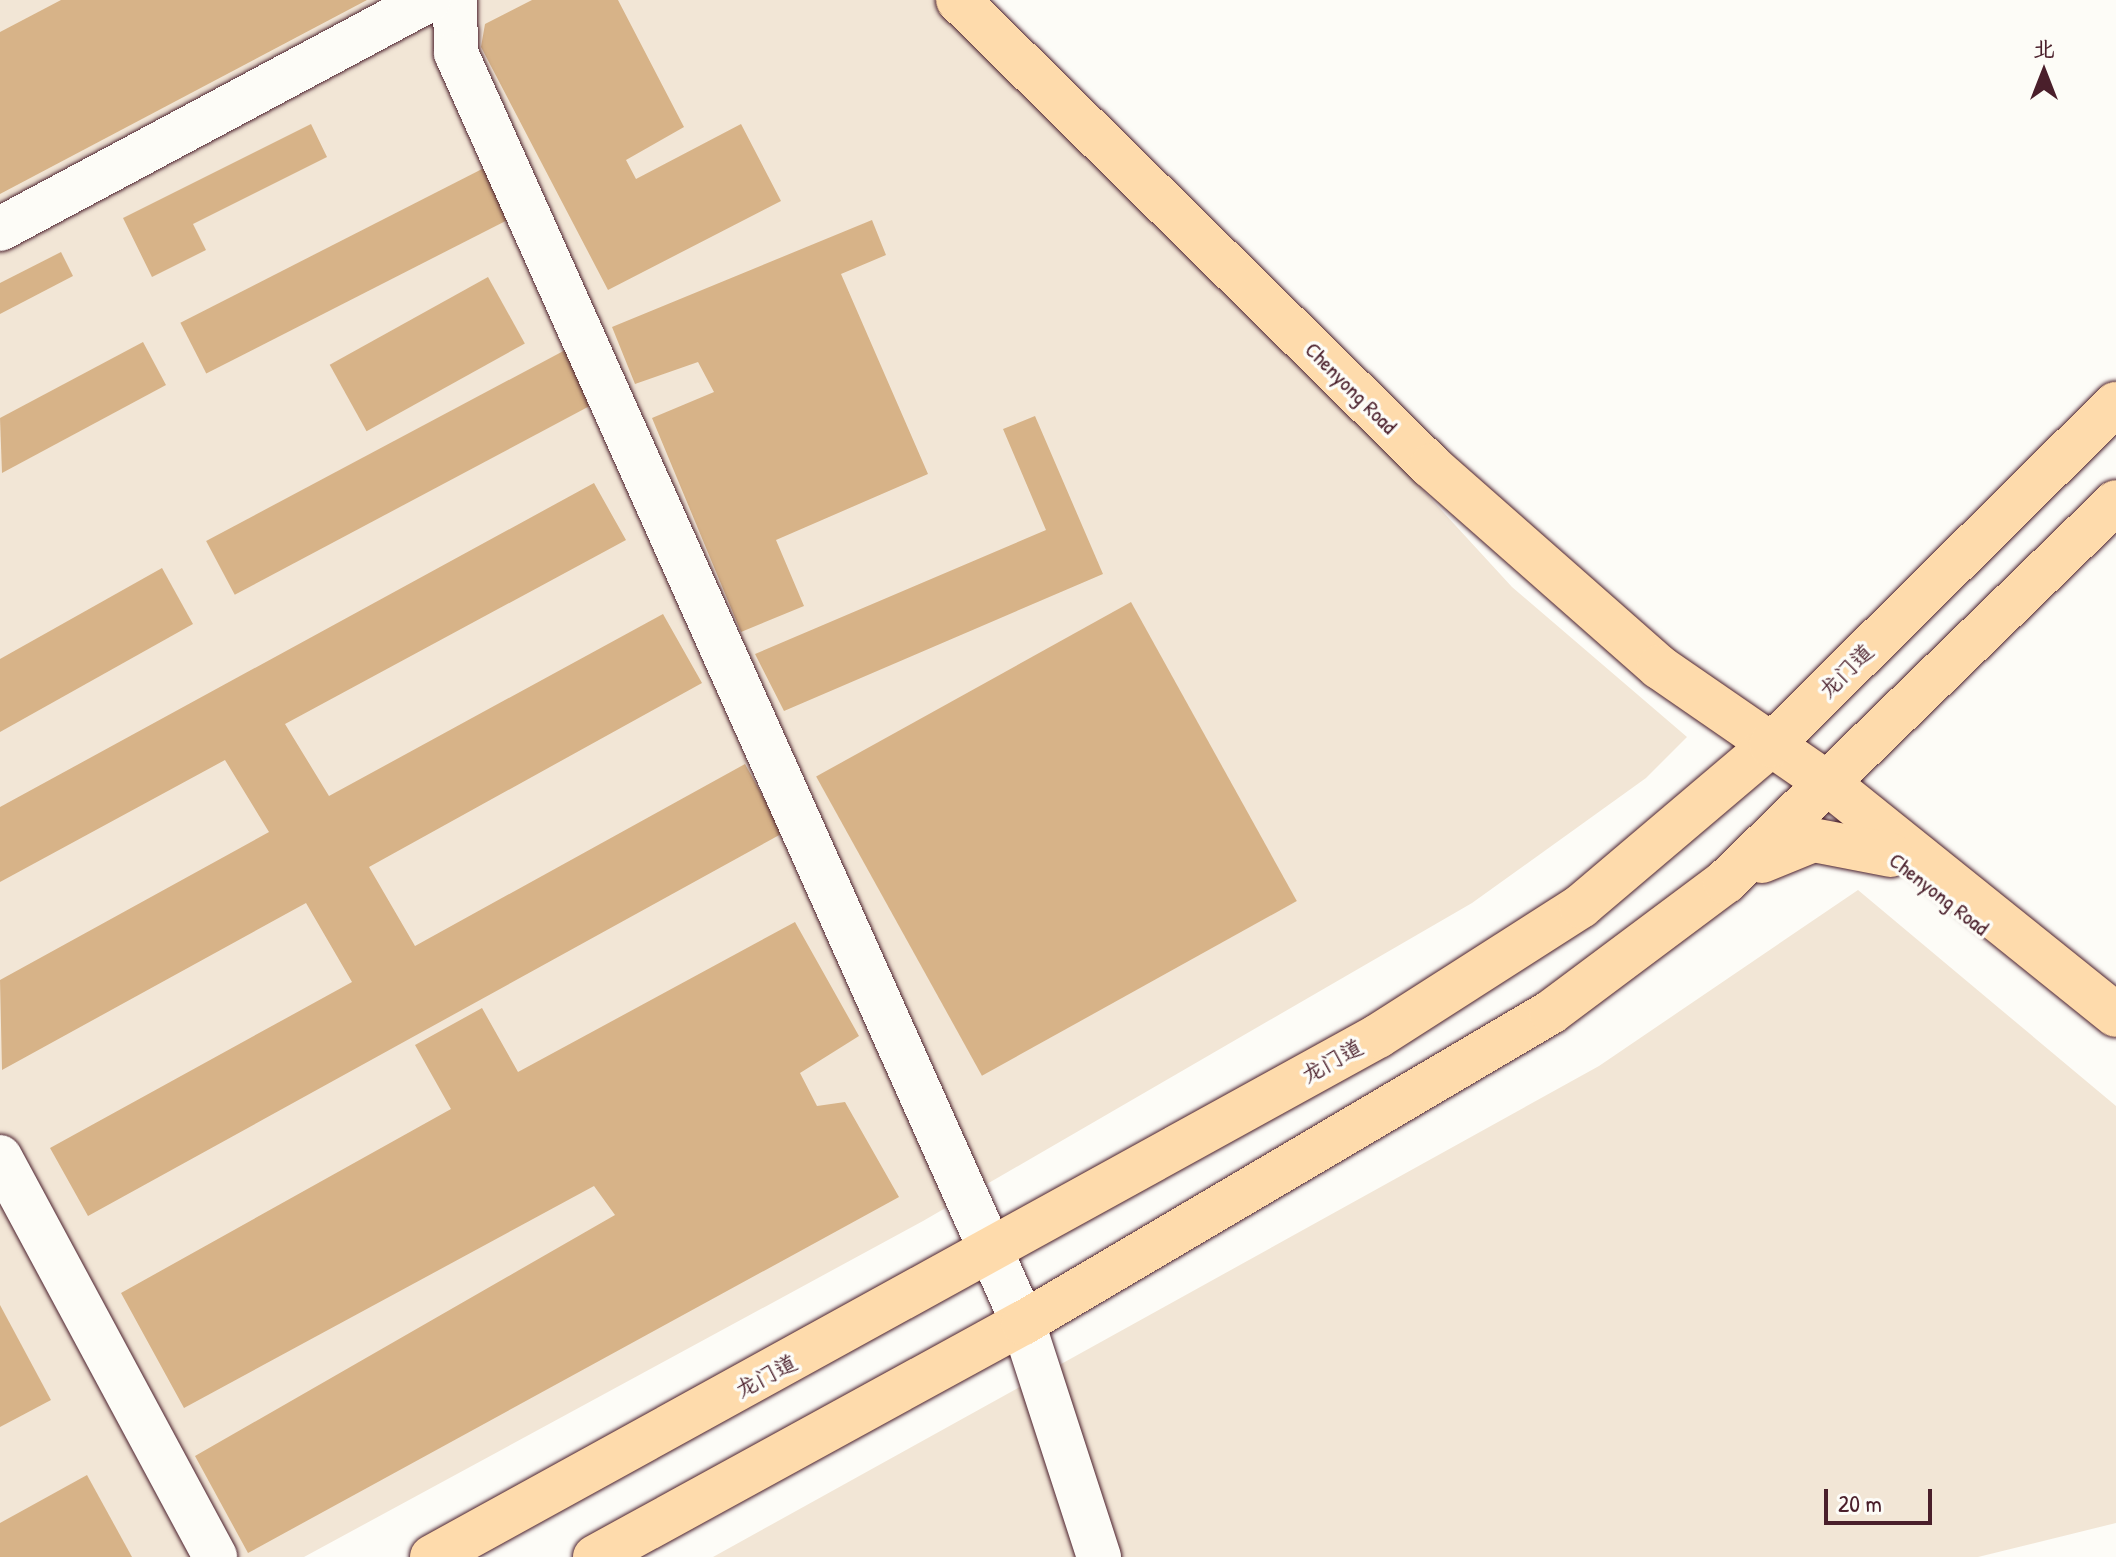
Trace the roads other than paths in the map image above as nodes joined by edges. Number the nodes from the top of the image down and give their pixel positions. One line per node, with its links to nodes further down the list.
1 (429, 0): 4 (street)
2 (455, 0): 14 (street)
3 (958, 0): 7 (main road, Chenyong Road)
4 (0, 229)
5 (2116, 404): 7 (main road, 龙门道)
6 (2116, 502): 8 (main road)
7 (1771, 745): 8 (main road, Chenyong Road); 14 (main road, 龙门道)
8 (1824, 792): 9 (main road, Chenyong Road); 10 (main road); 11 (main road, Chenyong Road)
9 (1891, 855): 10 (main road); 12 (main road, Chenyong Road)
10 (1725, 882): 15 (main road)
11 (2116, 1015)
12 (2116, 1033)
13 (0, 1157): 16 (street)
14 (991, 1254): 15 (street); 17 (main road, 龙门道)
15 (1023, 1323): 18 (main road); 19 (street)
16 (215, 1557)
17 (432, 1557)
18 (595, 1557)
19 (1099, 1557)

